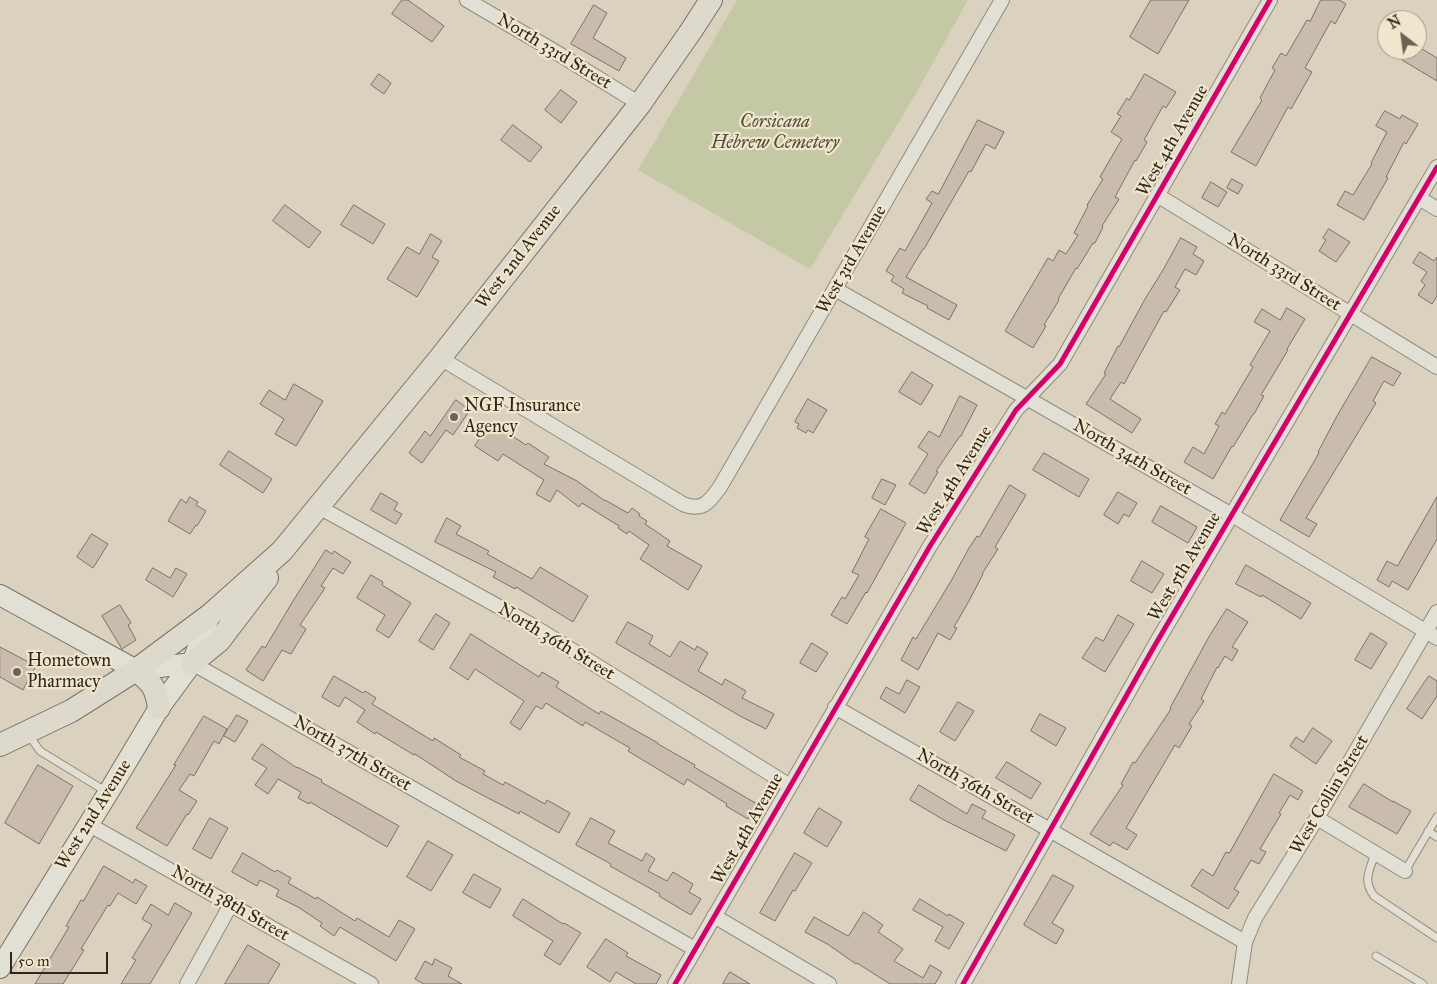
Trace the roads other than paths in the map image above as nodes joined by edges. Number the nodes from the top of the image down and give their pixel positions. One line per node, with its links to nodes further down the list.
1 (711, 0): 5 (main road, West 2nd Avenue)
2 (1002, 0): 10 (street, West 3rd Avenue)
3 (1270, 0): 7 (street, West 4th Avenue)
4 (472, 1): 5 (street, North 33rd Street)
5 (640, 104): 12 (main road, West 2nd Avenue)
6 (1437, 167): 8 (street, West 5th Avenue)
7 (1158, 195): 11 (street, North 33rd Street); 14 (street, West 4th Avenue)
8 (1419, 198): 9 (street); 11 (street, West 5th Avenue)
9 (1437, 209)
10 (836, 289): 12 (street, West 3rd Avenue); 14 (street, North 34th Street)
11 (1350, 314): 13 (street, North 33rd Street); 16 (street, West 5th Avenue)
12 (440, 358): 15 (main road, West 2nd Avenue)
13 (1437, 367)
14 (1028, 398): 16 (street, North 34th Street); 25 (street, West 4th Avenue)
15 (317, 506): 17 (main road, West 2nd Avenue); 28 (street, North 36th Street)
16 (1232, 515): 21 (street, North 34th Street); 33 (street, West 5th Avenue)
17 (282, 551): 20 (main road); 22 (main road)
18 (0, 595): 23 (street)
19 (1437, 612): 21 (street, West Collin Street)
20 (210, 615): 22 (street, West 2nd Avenue); 23 (main road)
21 (1431, 635): 31 (street, West Collin Street)
22 (192, 664): 23 (street); 24 (street, West 2nd Avenue); 42 (street, North 37th Street)
23 (136, 670): 24 (main road); 26 (main road)
24 (160, 708): 29 (street, West 2nd Avenue)
25 (835, 708): 28 (street, West 4th Avenue); 33 (street, North 36th Street)
26 (27, 732): 27 (main road); 29 (lane)
27 (0, 745)
28 (790, 786): 39 (street, West 4th Avenue)
29 (108, 793): 32 (street, West 2nd Avenue)
30 (1437, 817): 34 (lane)
31 (1317, 818): 36 (street); 41 (street, West Collin Street)
32 (88, 824): 38 (street, North 38th Street); 44 (street, West 2nd Avenue)
33 (1051, 830): 41 (street, North 36th Street); 49 (street, West 5th Avenue)
34 (1428, 831): 35 (lane); 37 (lane)
35 (1437, 837)
36 (1375, 853): 37 (street); 40 (lane)
37 (1404, 871)
38 (231, 904): 45 (street); 46 (street, North 38th Street)
39 (714, 916): 42 (street, West 4th Avenue); 48 (street)
40 (1437, 938)
41 (1245, 942): 50 (street, West Collin Street)
42 (695, 949): 47 (street, West 4th Avenue)
43 (1376, 956): 51 (lane)
44 (0, 968)
45 (187, 984)
46 (371, 984)
47 (675, 984)
48 (829, 984)
49 (963, 984)
50 (1240, 984)
51 (1423, 984)

